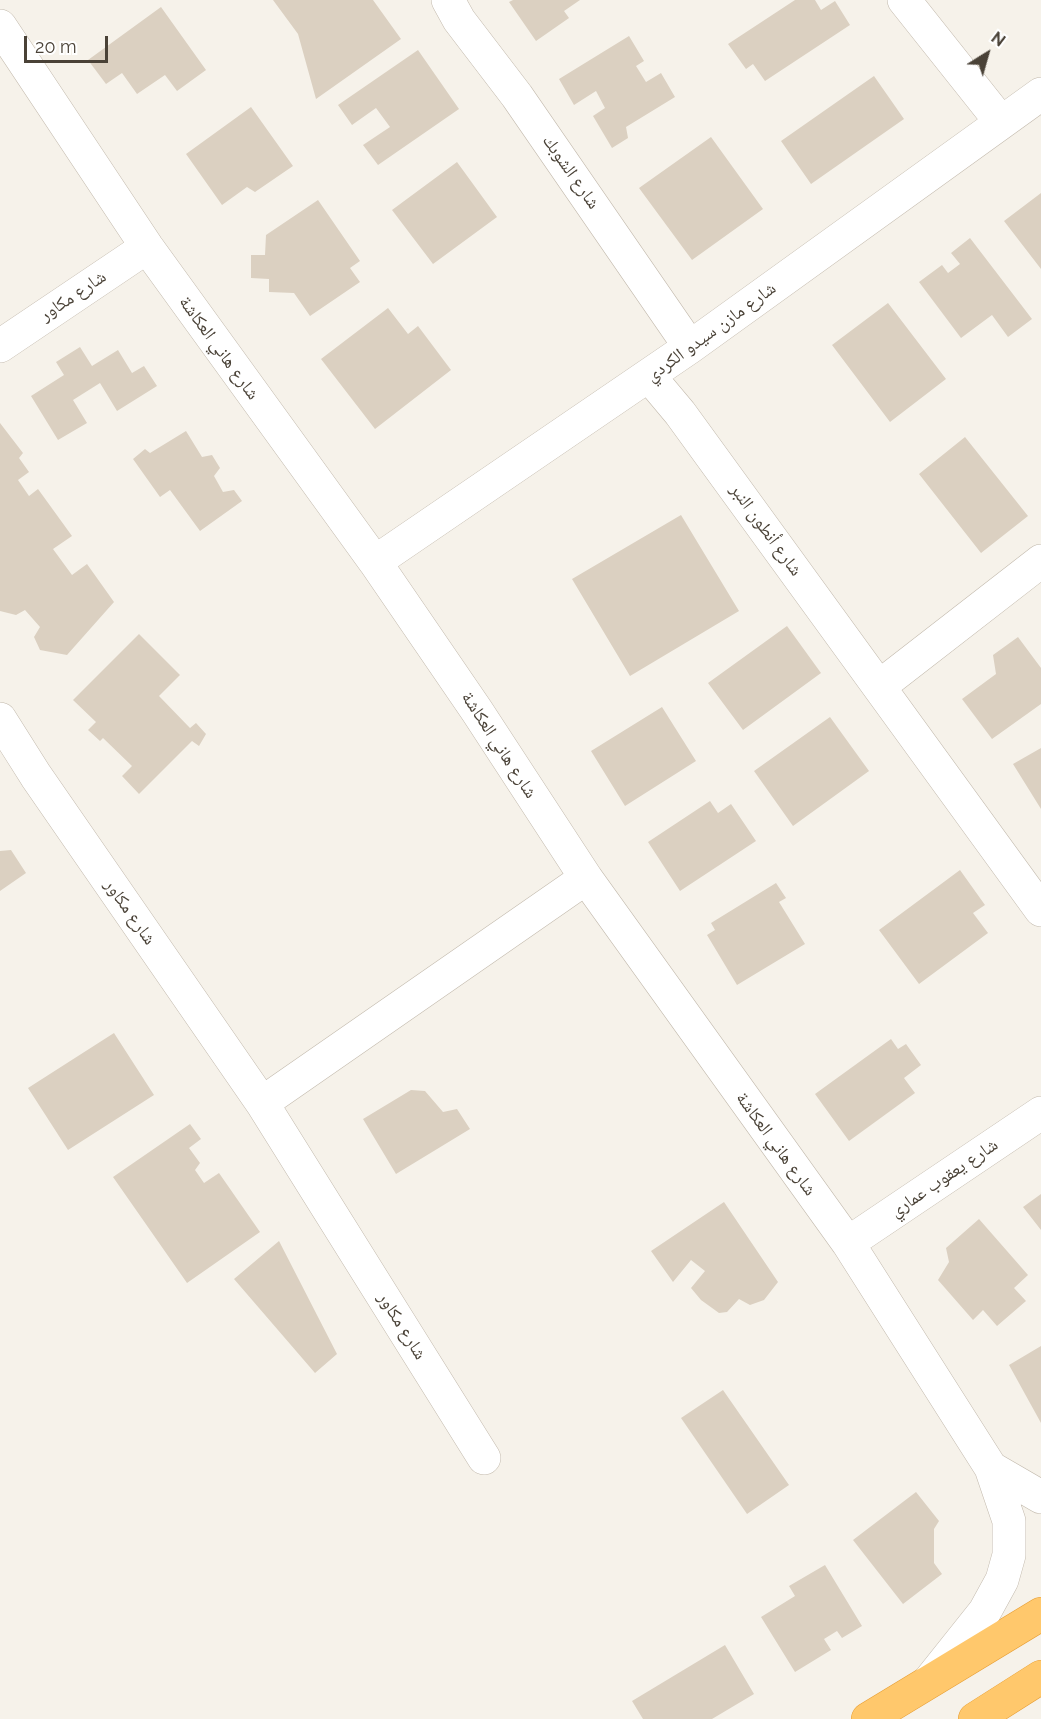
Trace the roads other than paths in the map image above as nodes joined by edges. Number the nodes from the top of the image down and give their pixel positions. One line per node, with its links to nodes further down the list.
1 (448, 0): 8 (street, شارع الشوبك)
2 (904, 0): 5 (street)
3 (0, 26): 6 (street, شارع هاني العكاشة)
4 (1041, 94): 5 (street, شارع مازن سيدو الكردي)
5 (1001, 122): 8 (street, شارع مازن سيدو الكردي)
6 (147, 247): 7 (street, شارع مكاور); 11 (street, شارع هاني العكاشة)
7 (0, 346)
8 (690, 347): 9 (street, شارع مازن سيدو الكردي)
9 (649, 376): 11 (street, شارع مازن سيدو الكردي); 12 (street, شارع أنطون النبر)
10 (1041, 561): 12 (street)
11 (375, 562): 14 (street, شارع هاني العكاشة)
12 (880, 686): 15 (street, شارع أنطون النبر)
13 (0, 719): 16 (street, شارع مكاور)
14 (586, 878): 16 (street); 18 (street, شارع هاني العكاشة)
15 (1041, 910)
16 (262, 1103): 19 (street, شارع مكاور)
17 (1041, 1113): 18 (street, شارع يعقوب عماري)
18 (848, 1244): 20 (street, شارع هاني العكاشة)
19 (484, 1458)
20 (991, 1468): 21 (street, شارع هاني العكاشة); 24 (street, شارع هاني العكاشة)
21 (1041, 1497)
22 (1041, 1614): 24 (highway)
23 (1041, 1677): 26 (highway)
24 (927, 1684): 25 (highway)
25 (868, 1719)
26 (975, 1719)

